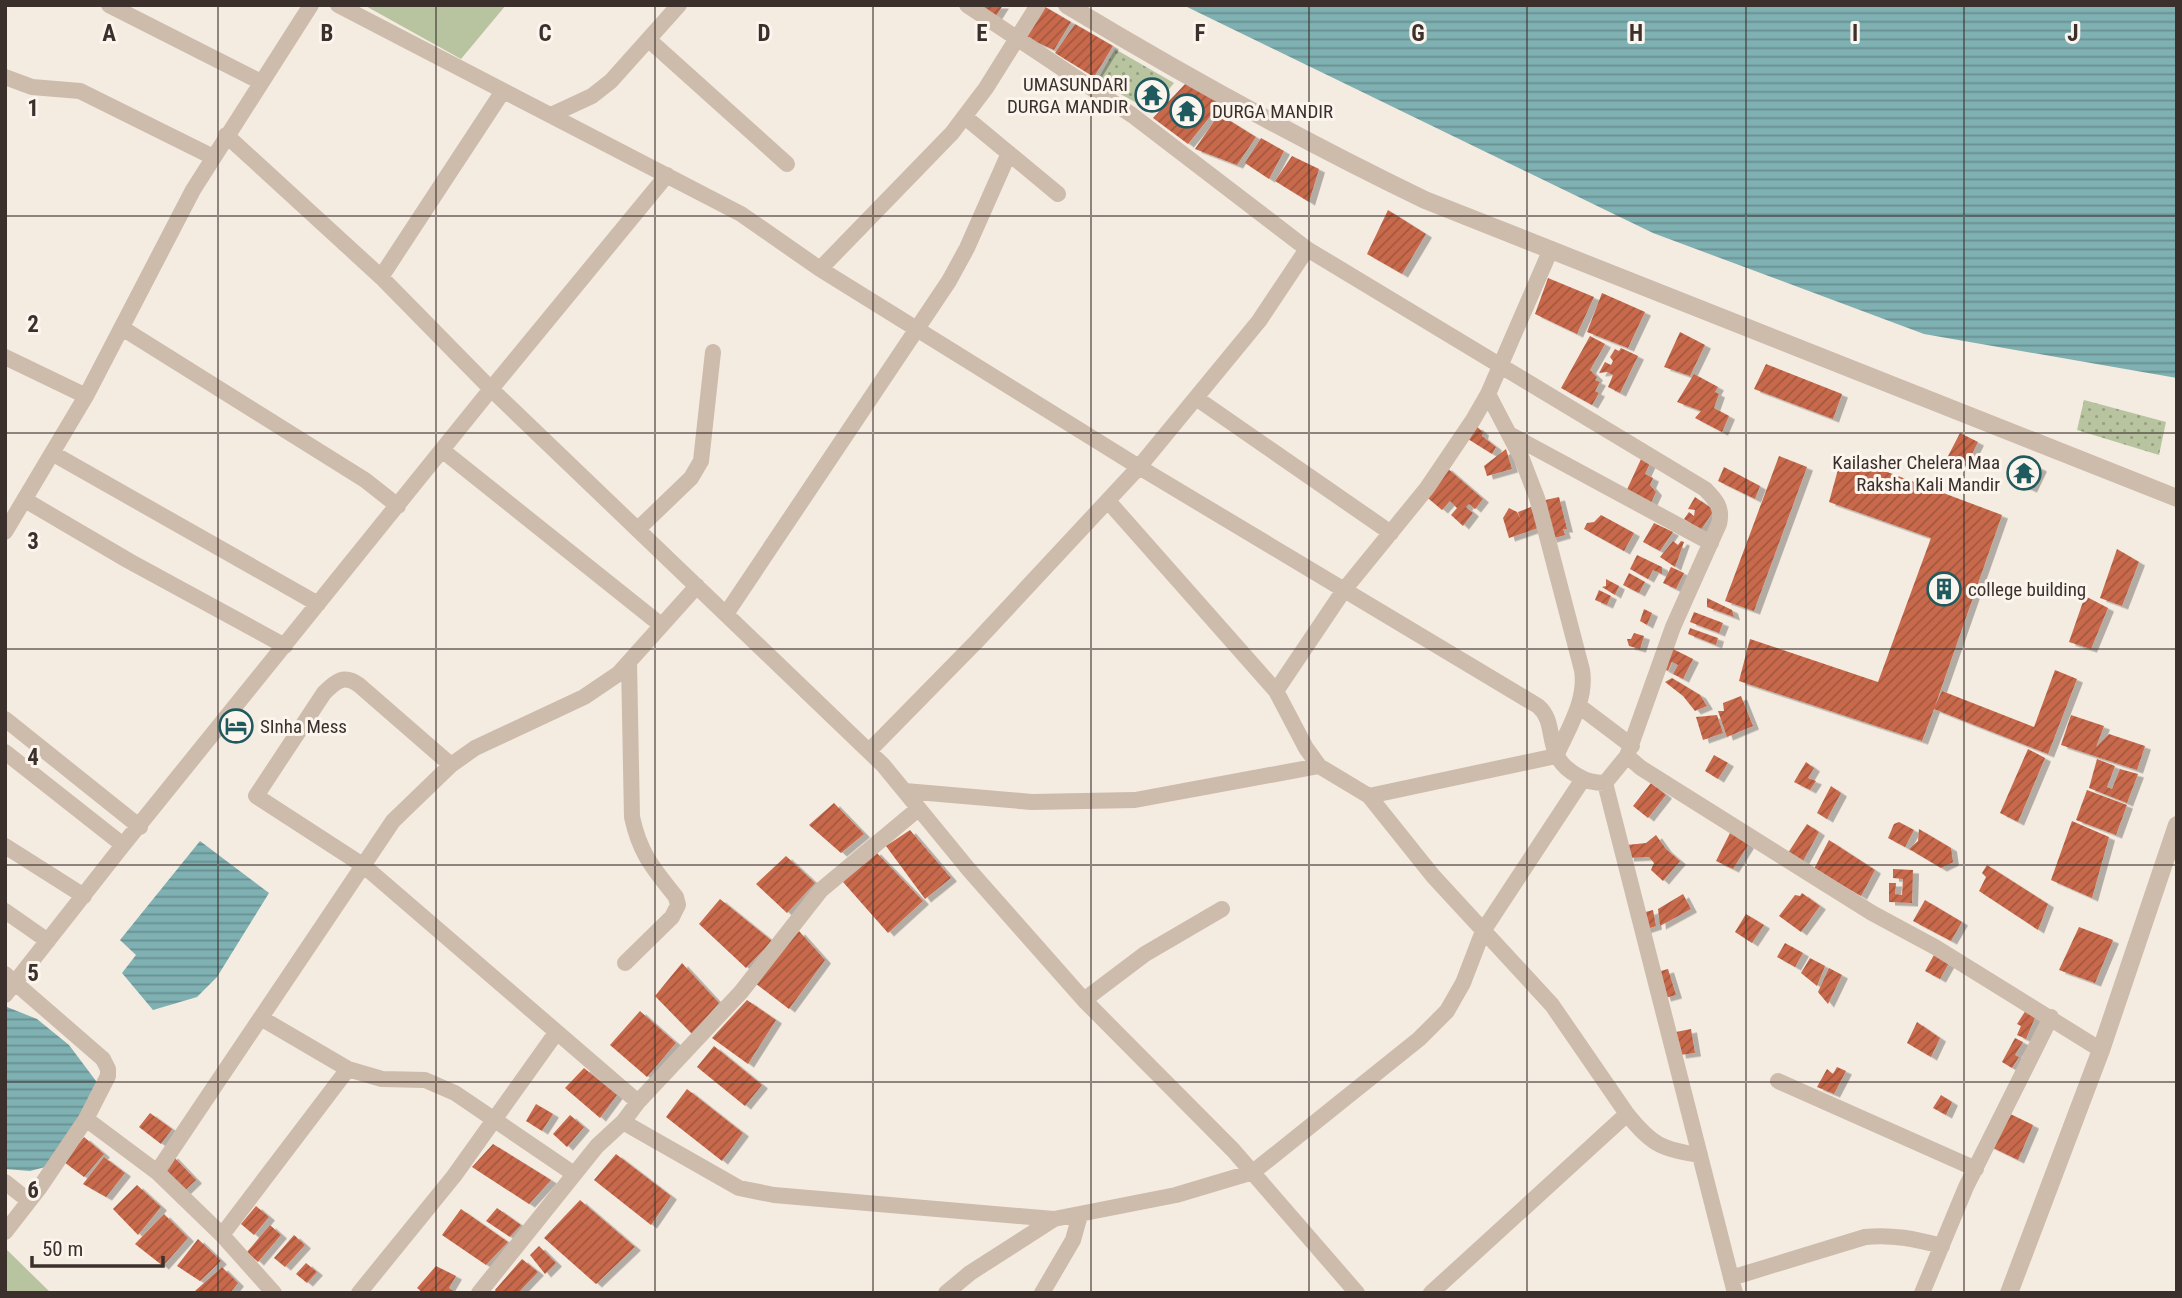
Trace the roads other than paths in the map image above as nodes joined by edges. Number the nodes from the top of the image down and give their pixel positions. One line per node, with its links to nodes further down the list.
1 (109, 5): 11 (street)
2 (311, 5): 11 (street)
3 (338, 5): 12 (street)
4 (679, 5): 9 (street)
5 (967, 5): 8 (street)
6 (1038, 5): 8 (street)
7 (1067, 5): 22 (street)
8 (1017, 37): 14 (street); 21 (street)
9 (649, 40): 13 (street); 18 (street)
10 (5, 77): 17 (street)
11 (261, 82): 15 (street)
12 (503, 91): 13 (street); 24 (street)
13 (551, 115): 19 (street)
14 (965, 117): 16 (street); 23 (street)
15 (226, 135): 17 (street); 24 (street)
16 (1009, 153): 20 (street); 26 (street)
17 (213, 157): 25 (street)
18 (787, 164)
19 (667, 175): 23 (street); 30 (street)
20 (1058, 194)
21 (1307, 249): 29 (street); 33 (street)
22 (1551, 249): 29 (street); 38 (street)
23 (820, 269): 26 (street)
24 (381, 277): 30 (street)
25 (122, 328): 32 (street); 41 (street)
26 (919, 328): 37 (street); 49 (street)
27 (713, 352): 42 (street)
28 (5, 357): 32 (street)
29 (1499, 366): 31 (street); 45 (street)
30 (491, 388): 35 (street); 42 (street)
31 (1488, 394): 34 (street); 44 (street)
32 (86, 396): 36 (street)
33 (1196, 398): 37 (street); 44 (street)
34 (1511, 435): 45 (street); 54 (street)
35 (442, 450): 41 (street); 50 (street)
36 (52, 453): 39 (street); 48 (street)
37 (1139, 467): 40 (street); 47 (street)
38 (2177, 498)
39 (25, 500): 43 (street); 51 (street)
40 (1108, 500): 53 (street); 56 (street)
41 (398, 506): 48 (street)
42 (638, 529): 46 (street)
43 (5, 532)
44 (1391, 533): 47 (street)
45 (1711, 543): 57 (street)
46 (697, 586): 49 (street); 50 (street)
47 (1344, 590): 53 (street); 59 (street)
48 (318, 604): 51 (street)
49 (726, 614): 56 (street)
50 (661, 625): 52 (street)
51 (285, 646): 68 (street)
52 (629, 662): 60 (street); 77 (street)
53 (1276, 691): 61 (street)
54 (1579, 706): 57 (street); 59 (street)
55 (5, 719): 68 (street)
56 (869, 751): 64 (street)
57 (1629, 751): 63 (street); 80 (street)
58 (5, 752): 69 (street)
59 (1556, 756): 62 (street); 65 (street)
60 (451, 765): 71 (street); 71 (street)
61 (1319, 766): 64 (street); 65 (street)
62 (1583, 779): 63 (street); 75 (street)
63 (1605, 783): 91 (street)
64 (905, 791): 66 (street)
65 (1369, 796): 75 (street)
66 (918, 809): 79 (street); 86 (street)
67 (2177, 825): 83 (street)
68 (140, 827): 69 (street)
69 (123, 845): 72 (street)
70 (5, 846): 72 (street)
71 (364, 866): 81 (street); 82 (street)
72 (84, 896): 76 (street)
73 (1222, 909): 79 (street)
74 (5, 911): 76 (street)
75 (1483, 931): 87 (street); 94 (street)
76 (48, 941): 78 (street)
77 (625, 963)
78 (9, 984): 88 (street)
79 (1084, 1000): 94 (street)
80 (2051, 1017): 83 (street); 92 (street)
81 (261, 1018): 84 (street); 93 (street)
82 (556, 1033): 86 (street); 89 (street)
83 (2101, 1050): 112 (street)
84 (348, 1069): 89 (street); 101 (street)
85 (1778, 1081): 92 (street)
86 (638, 1102): 90 (street)
87 (1627, 1114): 91 (street); 110 (street)
88 (86, 1119): 93 (street); 97 (street)
89 (494, 1119): 95 (street); 105 (street)
90 (623, 1122): 95 (street); 99 (street)
91 (1700, 1155): 103 (street)
92 (1976, 1168): 102 (street)
93 (157, 1172): 101 (street)
94 (1253, 1172): 98 (street); 109 (street)
95 (575, 1174): 106 (street)
96 (5, 1182): 97 (street)
97 (29, 1201): 100 (street)
98 (1080, 1215): 99 (street); 108 (street)
99 (1054, 1219): 107 (street)
100 (5, 1232)
101 (222, 1236): 104 (street)
102 (1942, 1246): 103 (street); 111 (street)
103 (1733, 1285)
104 (274, 1293)
105 (359, 1293)
106 (479, 1293)
107 (946, 1293)
108 (1042, 1293)
109 (1357, 1293)
110 (1431, 1293)
111 (1922, 1293)
112 (2009, 1293)

